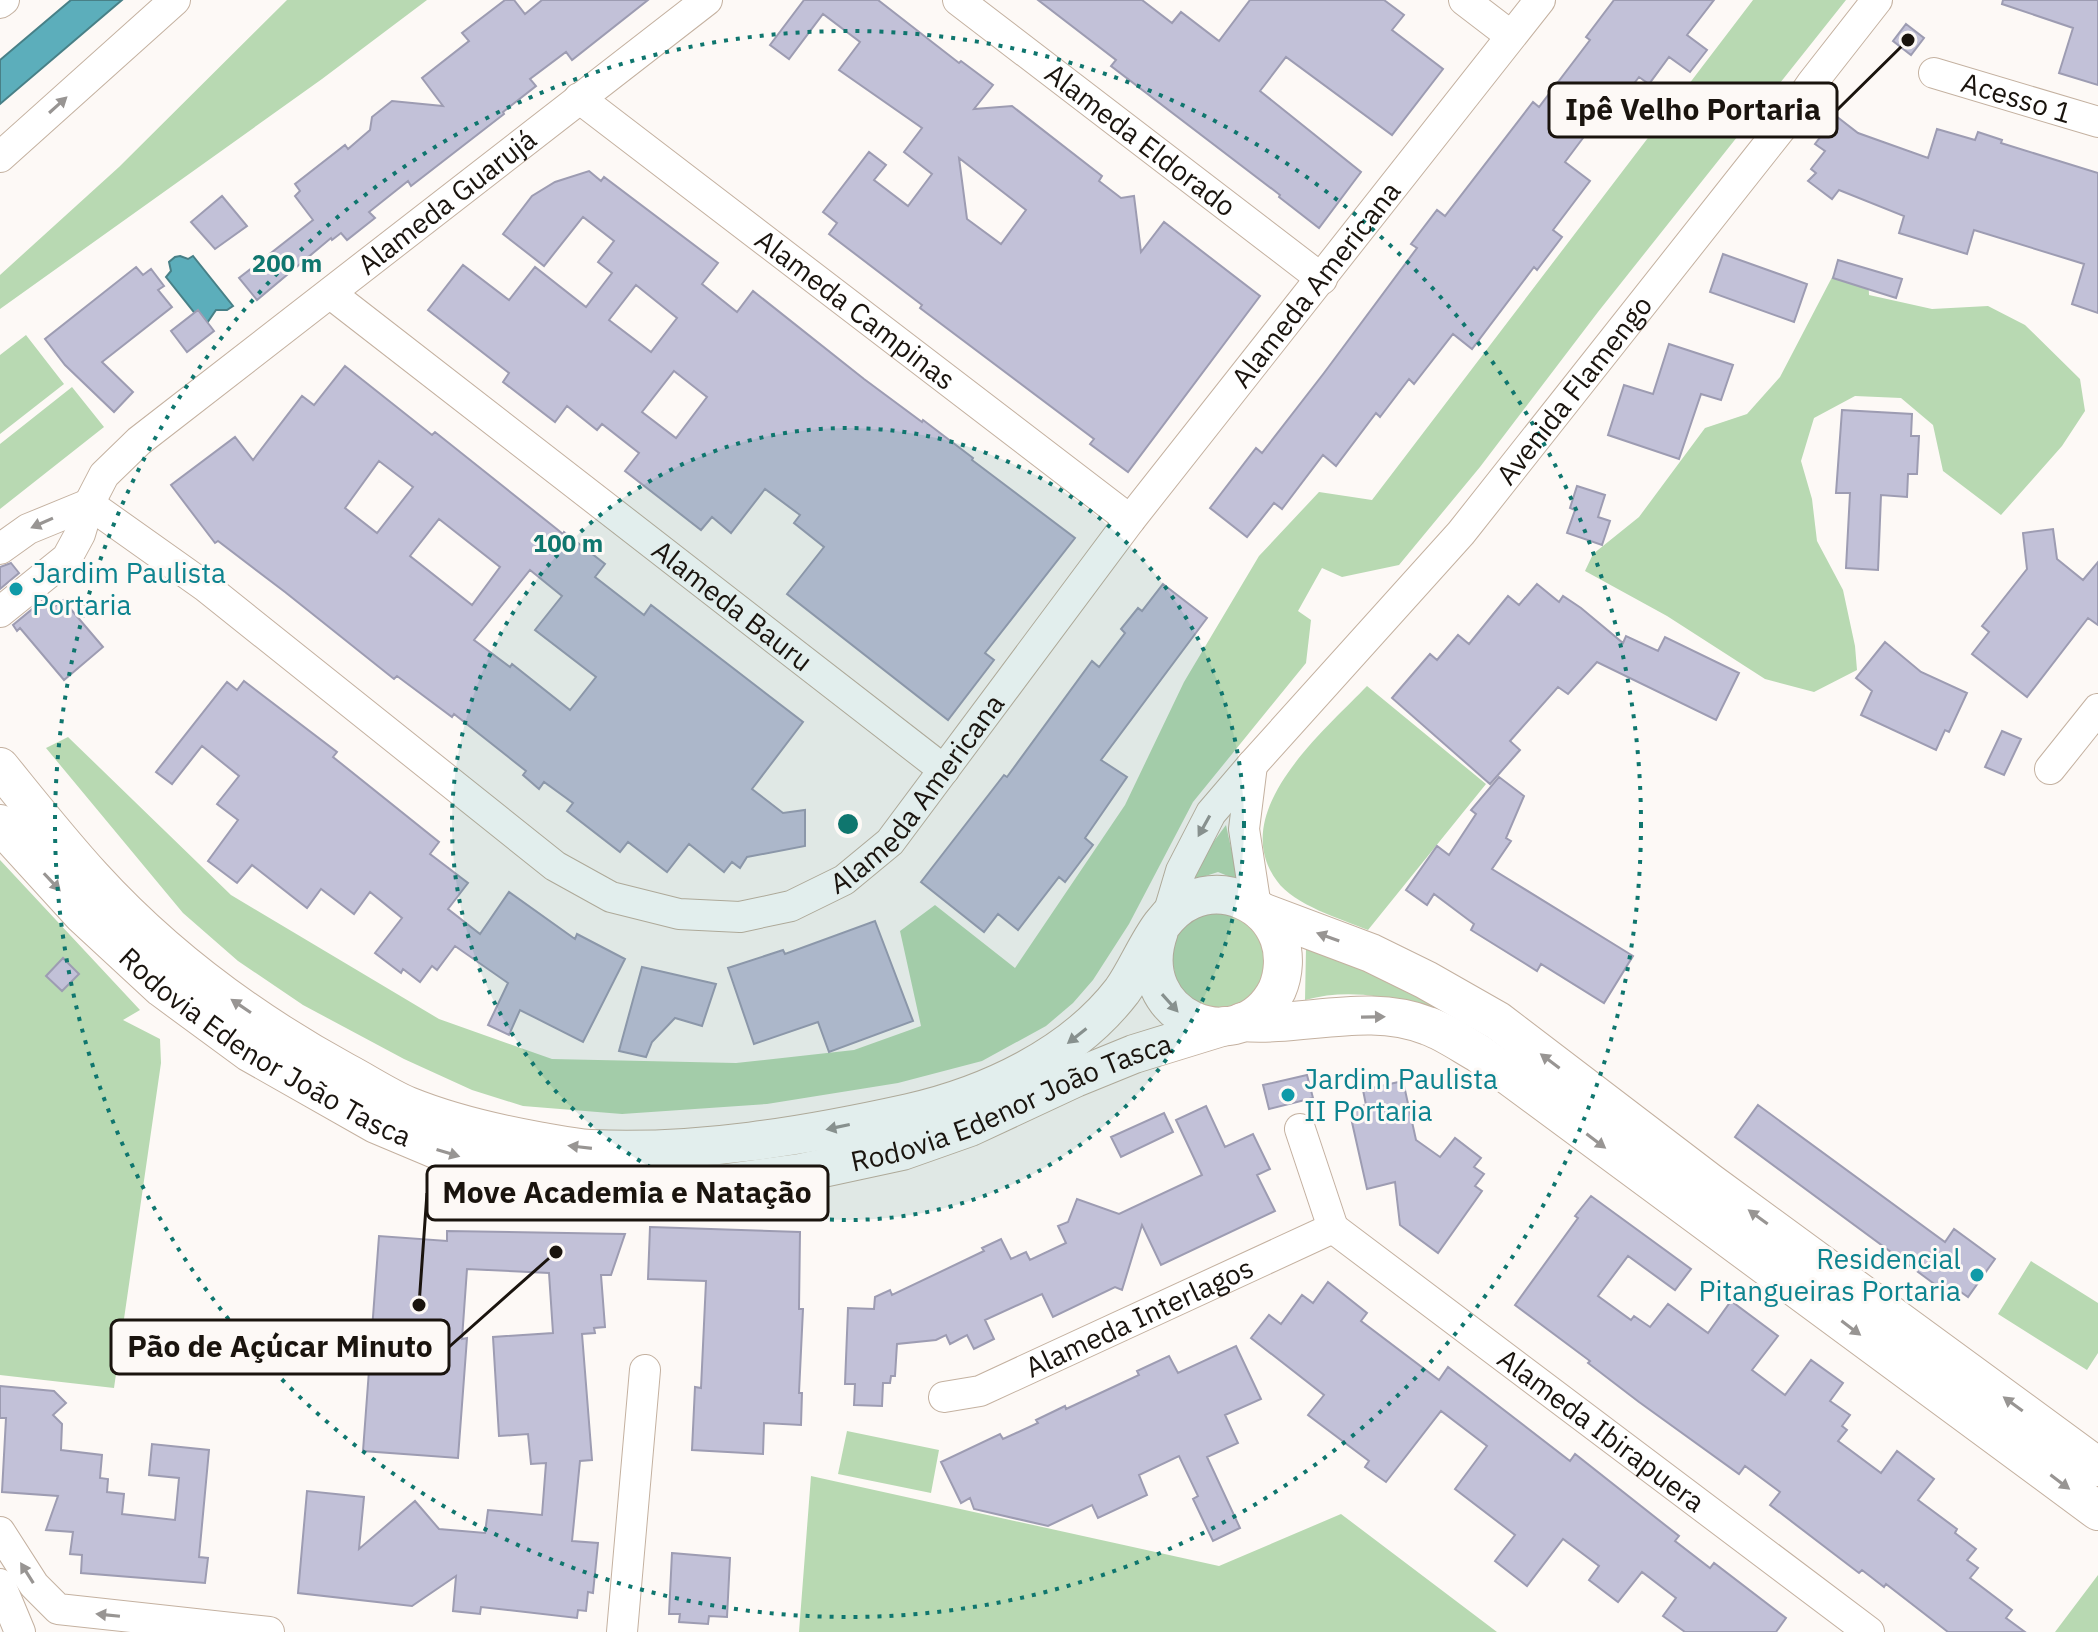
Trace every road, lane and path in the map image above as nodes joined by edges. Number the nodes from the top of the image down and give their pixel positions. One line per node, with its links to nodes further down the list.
1 (175, 0): 11 (street, one-way to 1)
2 (707, 0): 9 (street, Alameda Guarujá)
3 (958, 0): 12 (street, Alameda Eldorado)
4 (1464, 0): 7 (street)
5 (1540, 0): 7 (street, Alameda Americana)
6 (1877, 0): 19 (street, Avenida Flamengo)
7 (1511, 36): 12 (street, Alameda Americana)
8 (1934, 73): 10 (street, Acesso 1)
9 (579, 98): 13 (street, Alameda Guarujá); 15 (street, Alameda Campinas)
10 (2098, 122)
11 (0, 157)
12 (1322, 279): 15 (street, Alameda Americana)
13 (331, 294): 14 (street, Alameda Guarujá); 22 (street, Alameda Bauru)
14 (89, 504): 16 (street, one-way to 16); 17 (street, Alameda Guarujá); 22 (street, Alameda Americana)
15 (1130, 520): 22 (street, Alameda Americana)
16 (0, 549)
17 (0, 612)
18 (2098, 709): 21 (street)
19 (1252, 765): 24 (street); 25 (street, Avenida Flamengo, one-way to 25)
20 (0, 767): 25 (main road, Rodovia Edenor João Tasca, one-way to 20)
21 (2050, 769)
22 (944, 770)
23 (0, 824): 26 (main road, Rodovia Edenor João Tasca, one-way to 26)
24 (1259, 910): 25 (main road); 26 (main road); 31 (main road, one-way to 24)
25 (1163, 925): 26 (main road, one-way to 26)
26 (1234, 1024): 32 (main road, Rodovia Edenor João Tasca, one-way to 32)
27 (1300, 1129): 28 (street)
28 (1333, 1228): 30 (street, Alameda Interlagos); 39 (street, Alameda Ibirapuera)
29 (645, 1370): 38 (street)
30 (944, 1397)
31 (2098, 1467)
32 (2098, 1511)
33 (0, 1532): 35 (street, one-way to 33)
34 (0, 1584): 36 (street)
35 (58, 1609): 36 (street); 37 (street, one-way to 35)
36 (20, 1632)
37 (269, 1632)
38 (622, 1632)
39 (1869, 1632)

